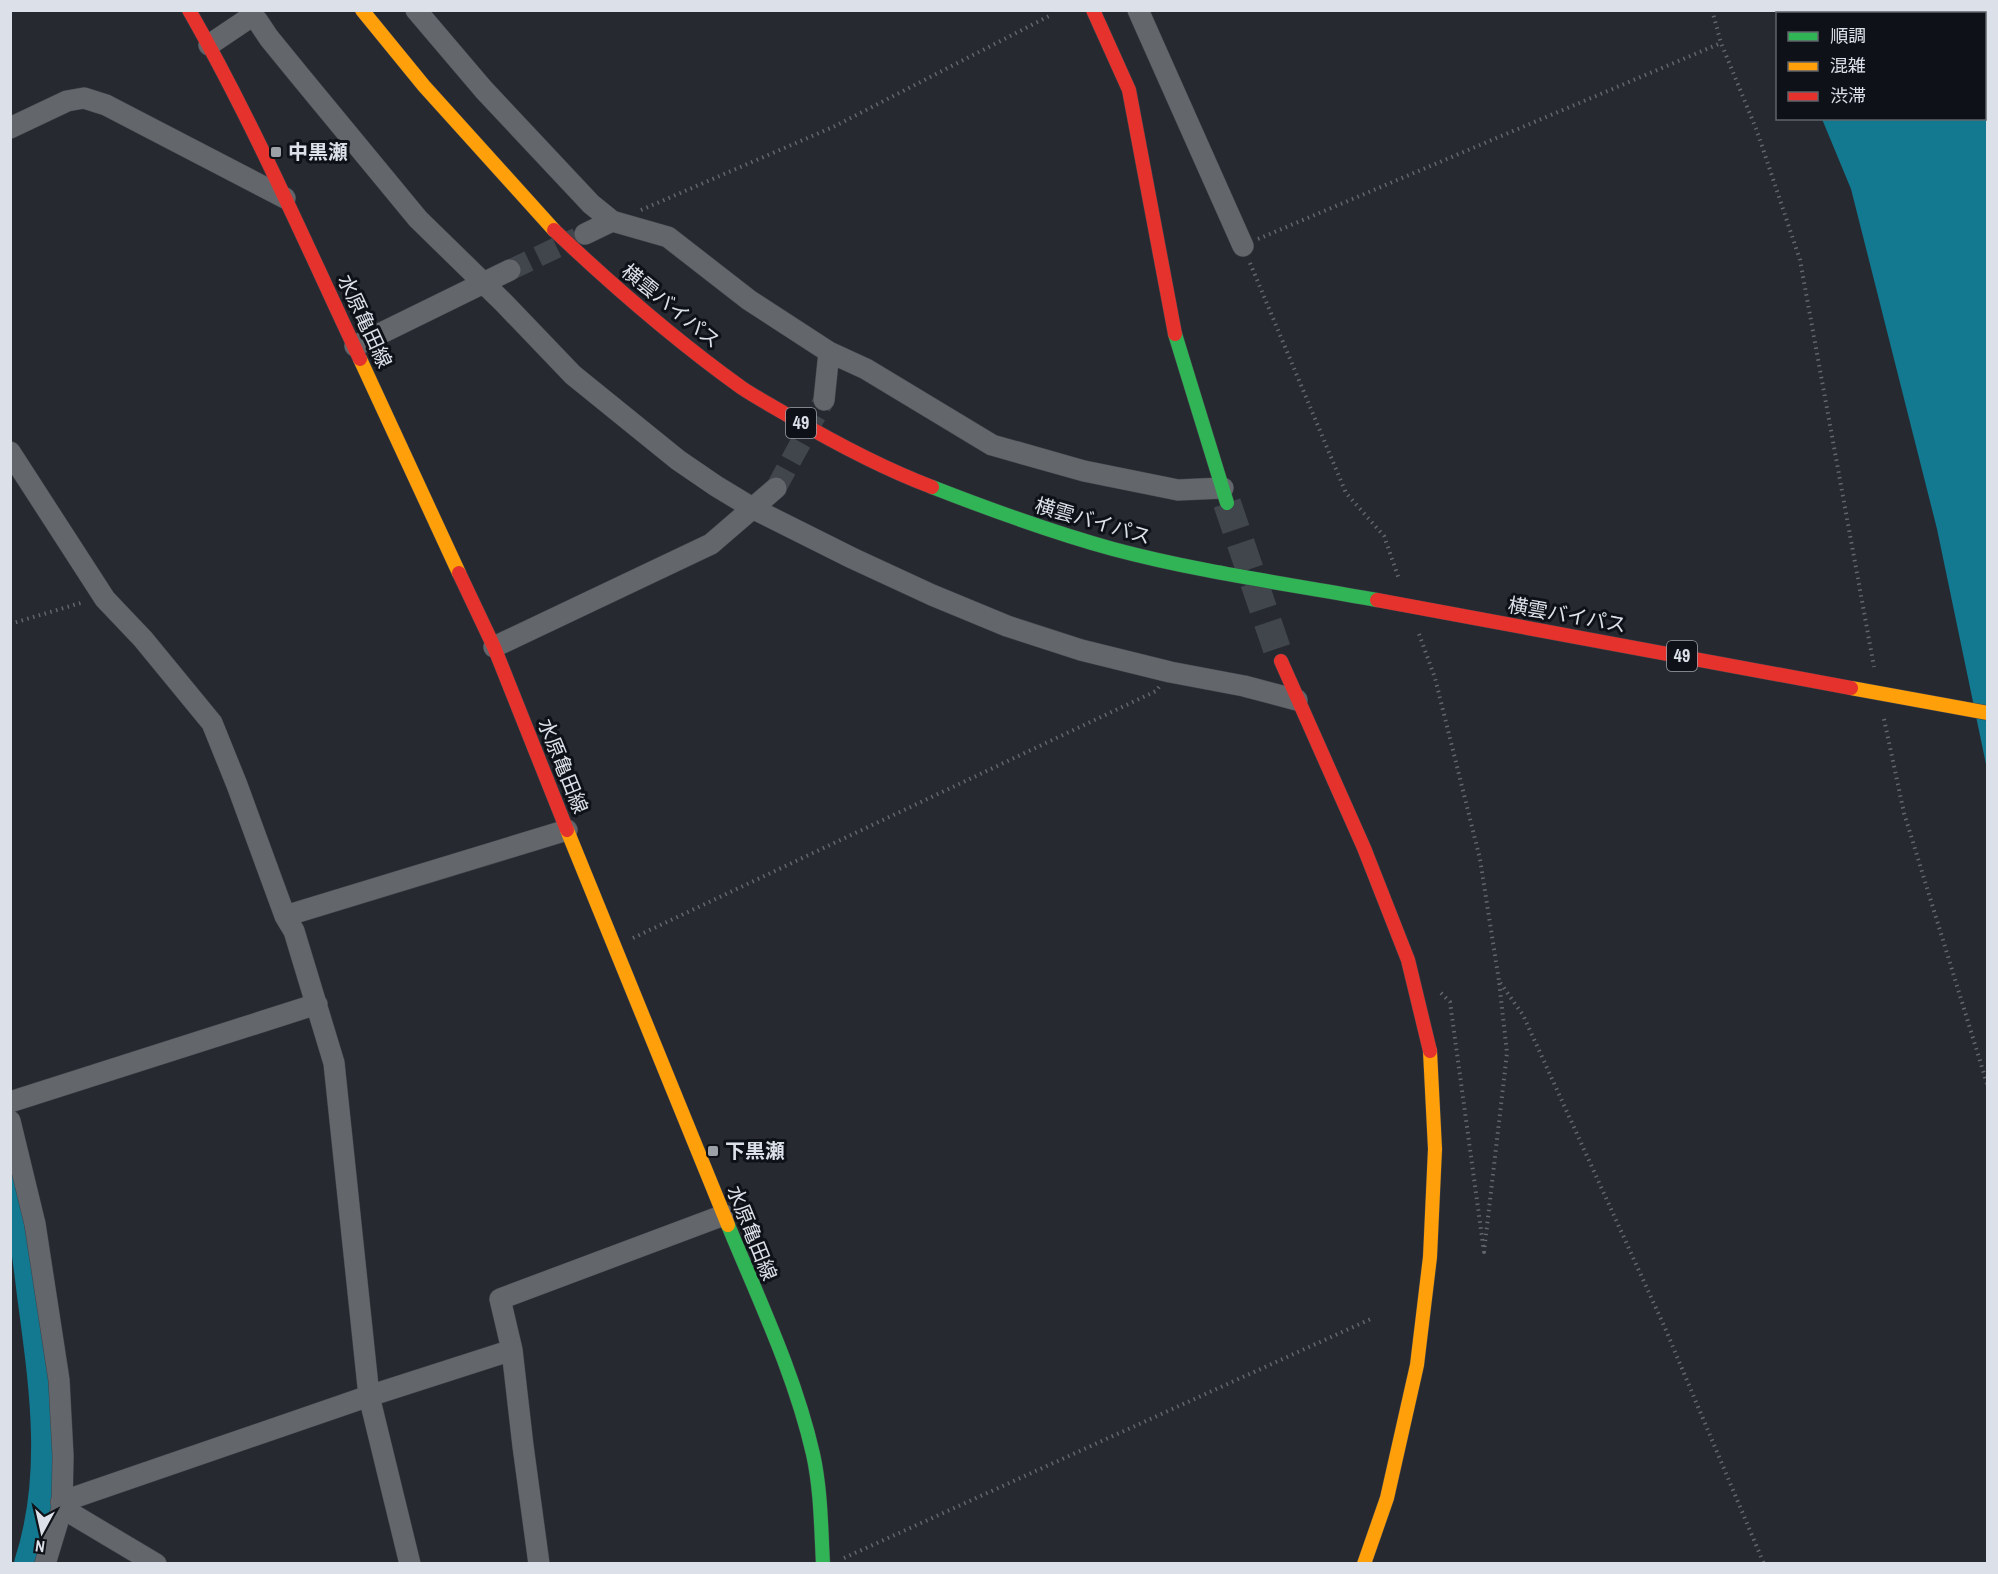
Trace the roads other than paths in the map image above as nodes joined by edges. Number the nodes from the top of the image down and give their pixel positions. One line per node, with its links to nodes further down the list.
1 (189, 10): 6 (main road, 水原亀田線)
2 (362, 10): 24 (main road, 横雲バイパス / 49, bridge)
3 (417, 10): 9 (street)
4 (1093, 10): 19 (main road)
5 (1138, 10): 11 (street)
6 (209, 45): 8 (main road, 水原亀田線); 13 (street)
7 (10, 128): 8 (street)
8 (285, 198): 14 (main road, 水原亀田線)
9 (612, 221): 10 (street); 15 (street)
10 (585, 234)
11 (1243, 246)
12 (510, 270): 13 (street)
13 (483, 284): 14 (street); 20 (street)
14 (355, 346): 21 (main road, 水原亀田線)
15 (829, 352): 16 (street); 19 (street)
16 (824, 400)
17 (10, 452): 26 (street)
18 (776, 488): 20 (street)
19 (1225, 496)
20 (754, 509): 21 (street); 23 (street)
21 (494, 647): 25 (main road, 水原亀田線)
22 (1281, 662): 23 (main road)
23 (1297, 700): 39 (main road)
24 (1988, 713)
25 (567, 830): 26 (street); 30 (main road, 水原亀田線)
26 (285, 916): 27 (street)
27 (317, 1004): 28 (street); 32 (street)
28 (10, 1102)
29 (10, 1121): 33 (street)
30 (724, 1215): 31 (street); 38 (main road, 水原亀田線)
31 (512, 1350): 32 (street); 37 (street)
32 (369, 1396): 33 (street); 36 (street)
33 (62, 1505): 34 (street); 35 (street)
34 (45, 1563)
35 (156, 1563)
36 (410, 1563)
37 (539, 1563)
38 (823, 1563)
39 (1364, 1563)

